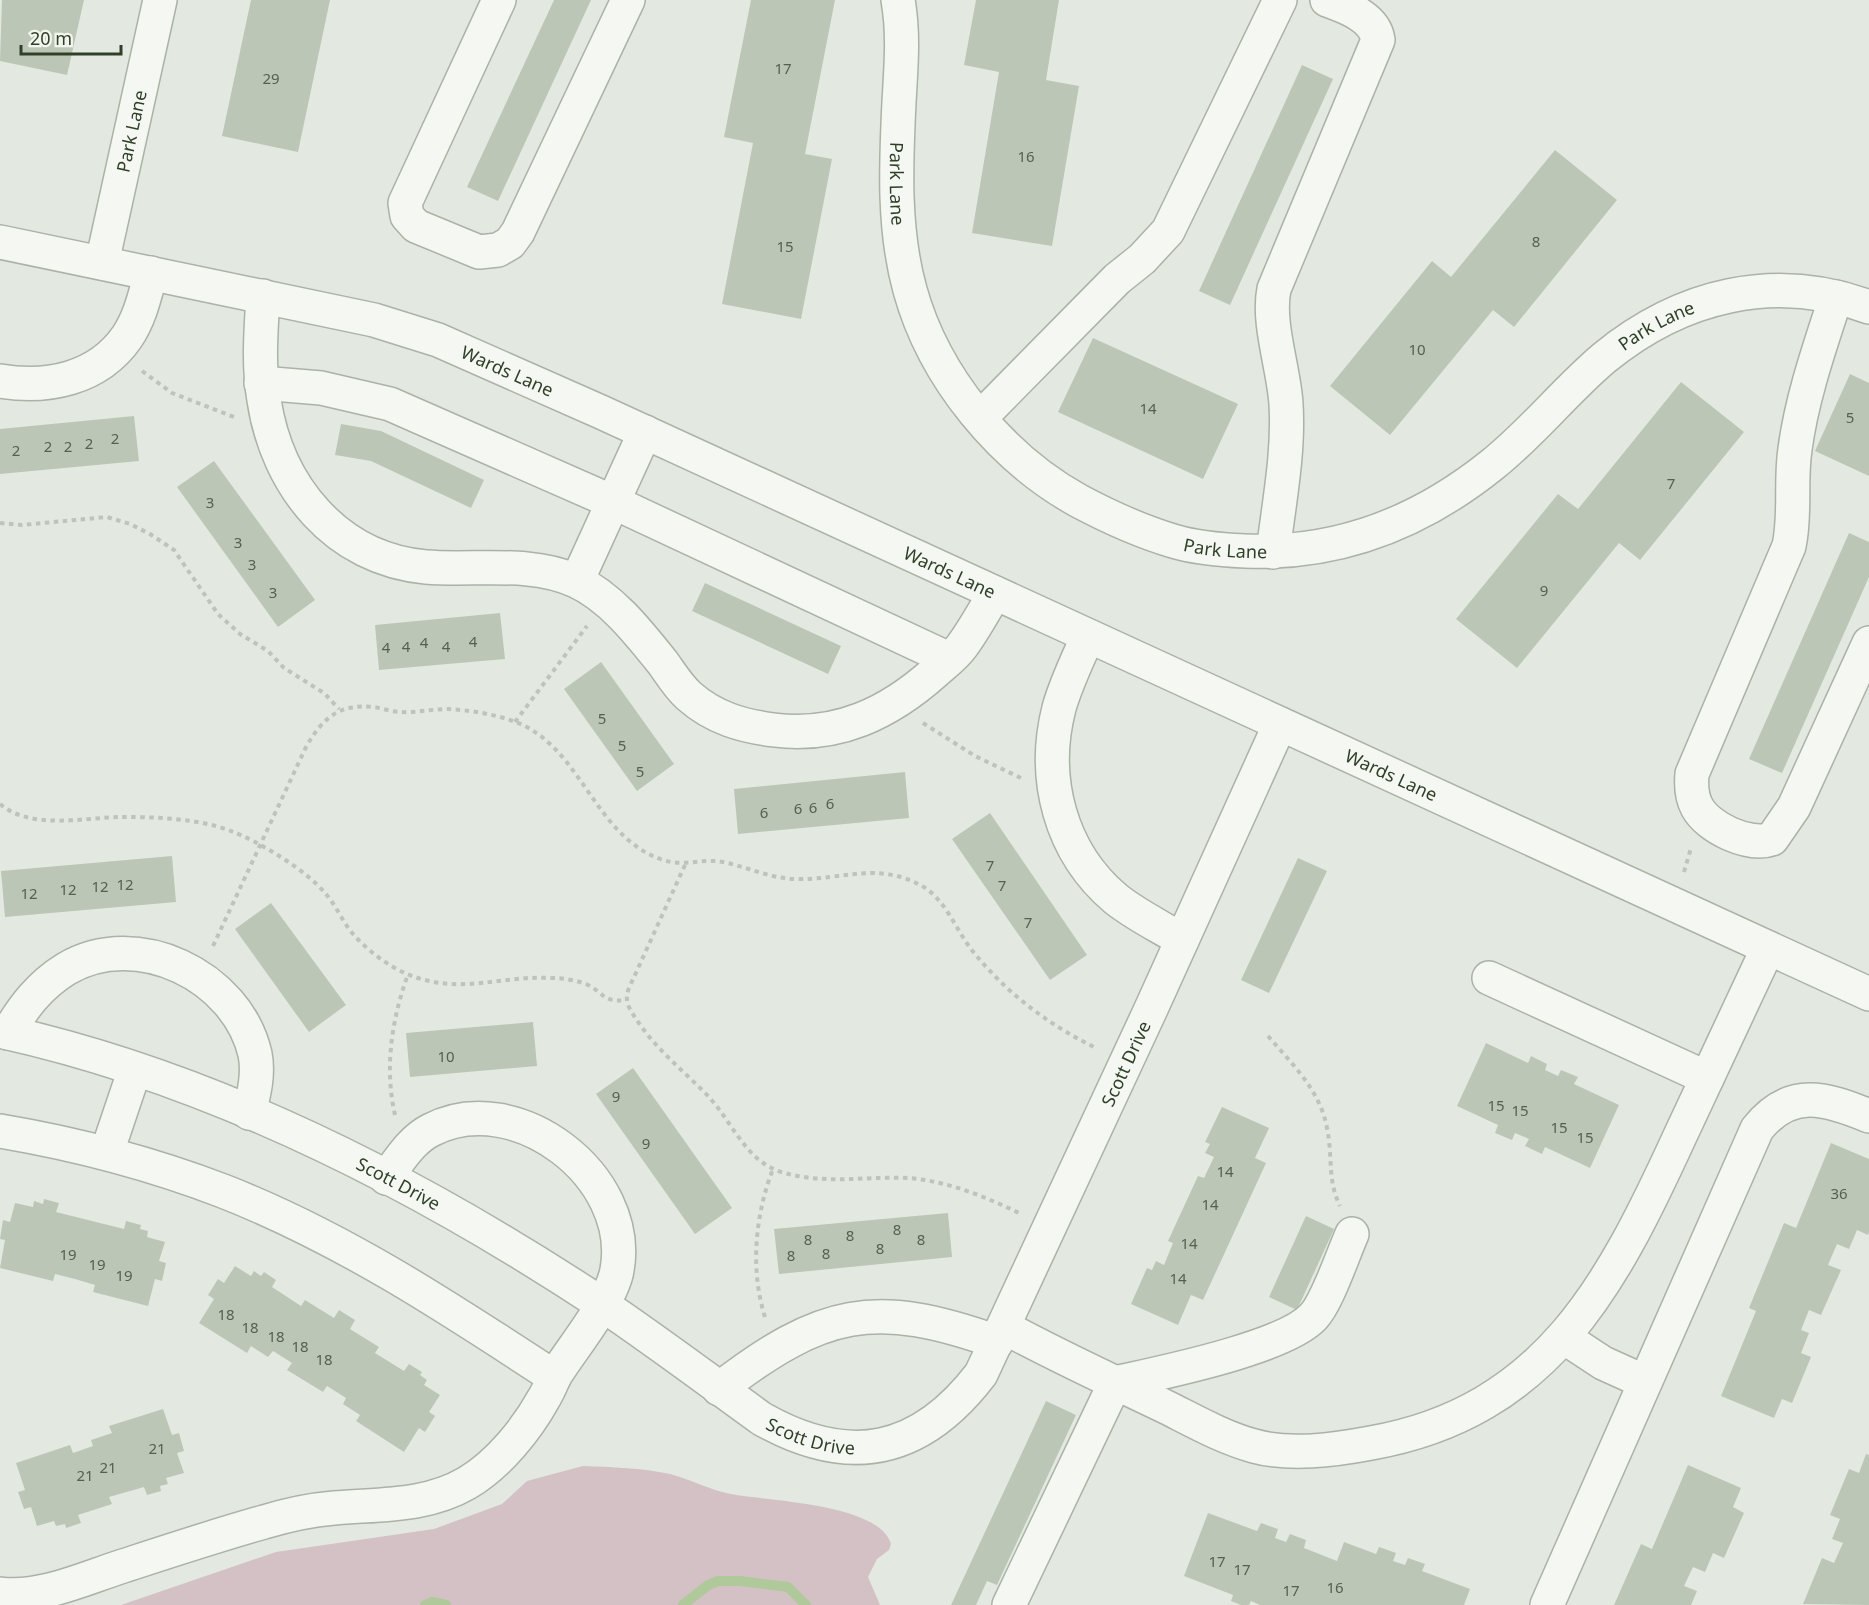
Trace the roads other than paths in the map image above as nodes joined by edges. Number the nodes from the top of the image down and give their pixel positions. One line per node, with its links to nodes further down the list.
1 (160, 0): 8 (street, Park Lane)
2 (499, 0): 3 (street)
3 (628, 0)
4 (898, 0): 15 (street, Park Lane)
5 (1280, 0): 15 (street)
6 (1327, 0): 18 (street)
7 (0, 242): 8 (street, Wards Lane)
8 (102, 262): 9 (street, Wards Lane)
9 (152, 273): 10 (street, Wards Lane); 13 (street)
10 (263, 296): 14 (street); 16 (street, Wards Lane)
11 (1836, 297): 12 (street, Park Lane); 18 (street, Park Lane); 22 (street)
12 (1869, 307)
13 (0, 381)
14 (261, 383): 17 (street); 19 (street)
15 (980, 418): 18 (street, Park Lane)
16 (645, 432): 17 (street); 20 (street, Wards Lane)
17 (613, 502): 19 (street); 23 (street)
18 (1273, 552)
19 (577, 581): 23 (street)
20 (995, 593): 21 (street, Wards Lane); 23 (street)
21 (1088, 636): 24 (street, Wards Lane); 25 (street)
22 (1869, 643)
23 (949, 659)
24 (1280, 724): 25 (street, Scott Drive); 26 (street, Wards Lane)
25 (1182, 940): 39 (street, Scott Drive)
26 (1768, 948): 28 (street, Wards Lane); 31 (street)
27 (1489, 978): 31 (street)
28 (1869, 994)
29 (4, 1032): 30 (street, Scott Drive); 32 (street)
30 (135, 1069): 32 (street, Scott Drive); 35 (street)
31 (1707, 1078): 40 (street)
32 (249, 1113): 36 (street, Scott Drive)
33 (1869, 1116): 42 (street)
34 (0, 1131): 35 (street)
35 (107, 1152): 41 (street)
36 (386, 1178): 38 (street, Scott Drive); 38 (street)
37 (1352, 1234): 43 (street)
38 (601, 1304): 41 (street); 44 (street, Scott Drive)
39 (1001, 1334): 43 (street); 44 (street); 44 (street, Scott Drive)
40 (1565, 1338): 42 (street); 43 (street)
41 (554, 1377): 45 (street)
42 (1645, 1382): 47 (street)
43 (1115, 1383): 46 (street)
44 (719, 1389)
45 (0, 1594)
46 (1009, 1605)
47 (1546, 1605)

